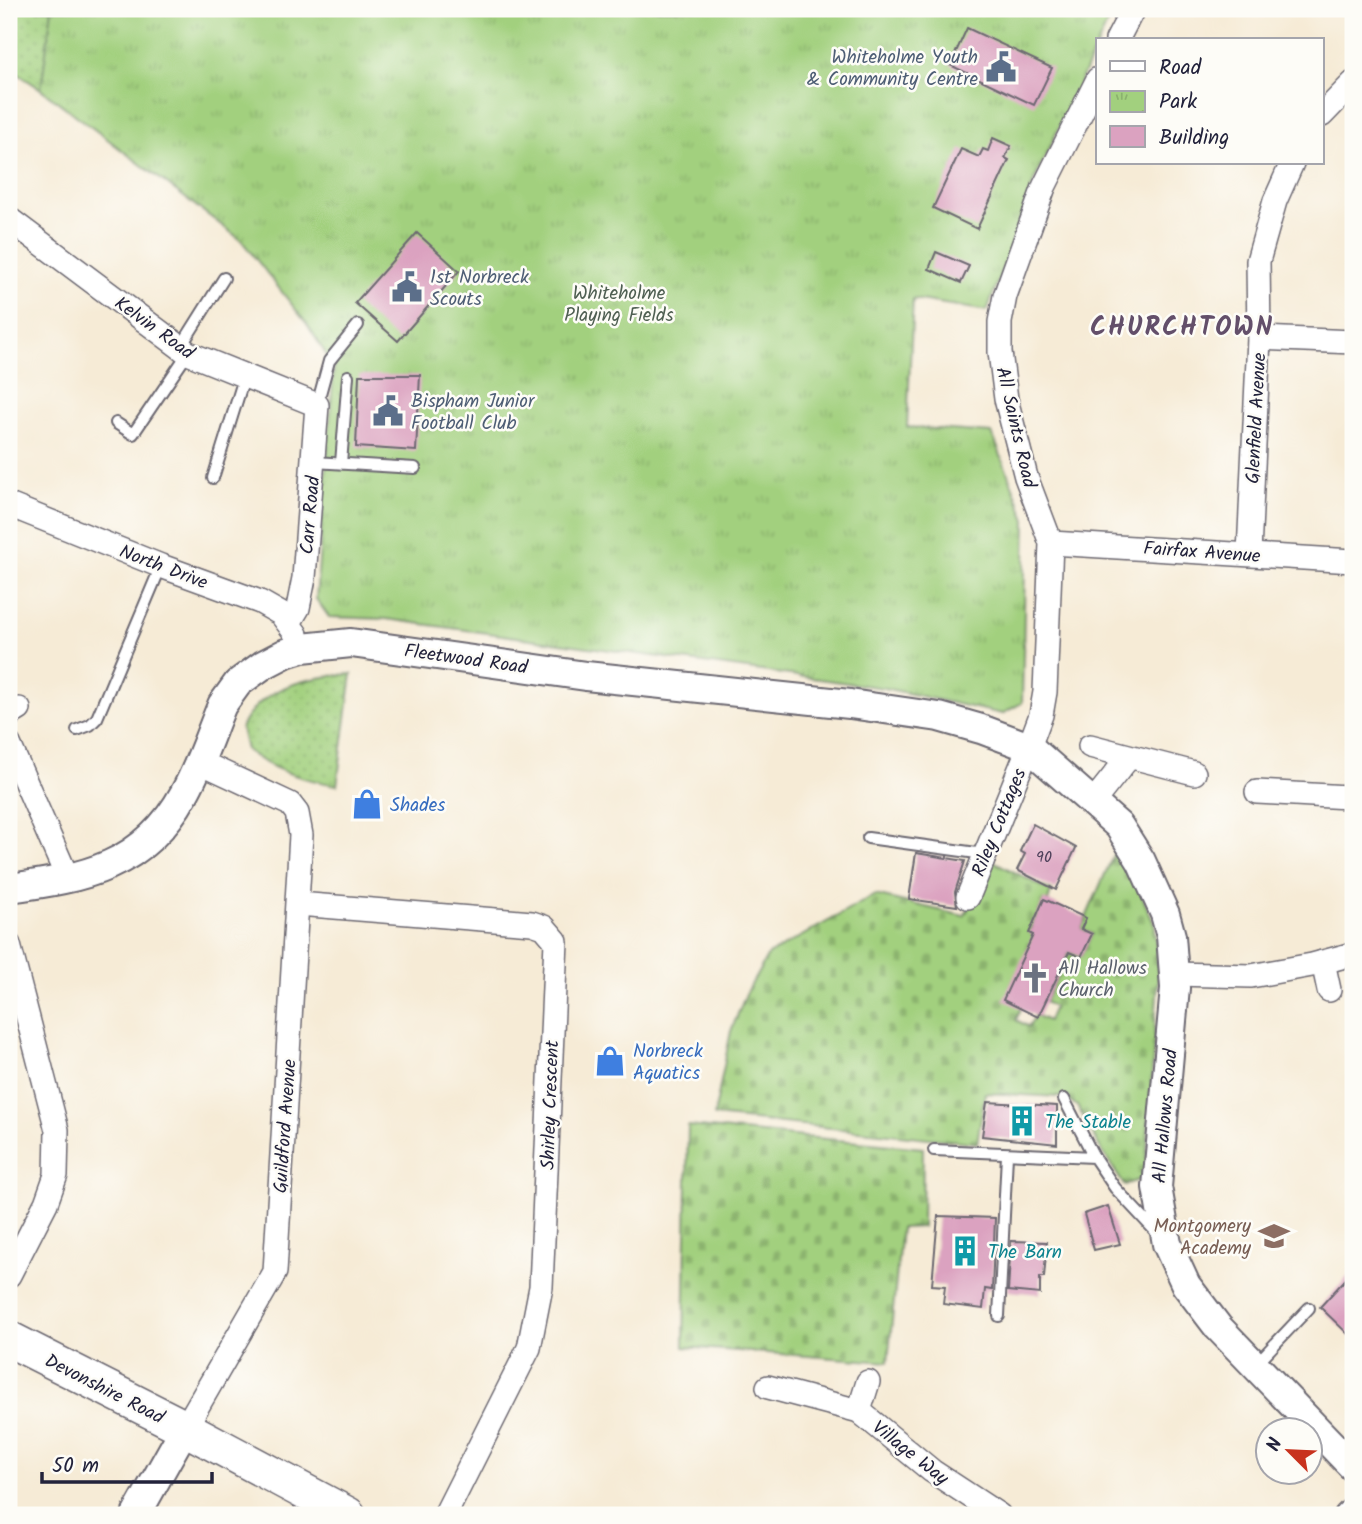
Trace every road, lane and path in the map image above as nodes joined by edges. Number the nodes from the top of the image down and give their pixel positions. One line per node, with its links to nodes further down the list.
1 (1133, 9): 2 (street)
2 (1118, 38)
3 (1096, 83): 22 (street, All Saints Road)
4 (1353, 83): 5 (street)
5 (1324, 113)
6 (1292, 164): 10 (street, Glenfield Avenue)
7 (9, 219): 12 (street, Kelvin Road)
8 (224, 278): 12 (lane)
9 (358, 325): 15 (lane)
10 (1259, 338): 11 (street); 23 (street, Glenfield Avenue)
11 (1353, 342)
12 (184, 351): 14 (street, Kelvin Road); 16 (lane)
13 (348, 376): 18 (lane)
14 (244, 377): 15 (street, Kelvin Road); 20 (lane)
15 (317, 405): 17 (street, Carr Road)
16 (116, 423)
17 (314, 462): 18 (lane); 26 (street, Carr Road)
18 (341, 463): 19 (lane)
19 (415, 468)
20 (213, 478)
21 (9, 505): 25 (street, North Drive)
22 (1051, 542): 23 (street, Fairfax Avenue); 31 (street, All Saints Road)
23 (1249, 553): 24 (street, Fairfax Avenue)
24 (1353, 561)
25 (161, 566): 26 (street, North Drive); 28 (lane)
26 (289, 623): 27 (street, North Drive)
27 (302, 648): 31 (street, Fleetwood Road); 33 (street, Fleetwood Road)
28 (78, 730)
29 (9, 744): 40 (street)
30 (1090, 746): 32 (street)
31 (1029, 747): 37 (street, All Hallows Road); 39 (street, Riley Cottages)
32 (1129, 757): 34 (street); 37 (street)
33 (198, 761): 40 (street, Fleetwood Road); 43 (street, Guildford Avenue)
34 (1194, 773)
35 (1353, 794): 36 (street)
36 (1265, 799)
37 (1093, 802): 45 (street, All Hallows Road)
38 (868, 838): 39 (lane)
39 (984, 854): 42 (street, Riley Cottages)
40 (68, 879): 41 (street, Fleetwood Road)
41 (9, 888)
42 (968, 897)
43 (298, 904): 60 (street, Guildford Avenue); 65 (street, Shirley Crescent)
44 (9, 944): 52 (street)
45 (1175, 974): 46 (street); 51 (street, All Hallows Road)
46 (1329, 990)
47 (1064, 1099): 50 (lane)
48 (934, 1150): 49 (lane)
49 (1007, 1155): 50 (lane); 54 (lane)
50 (1094, 1157): 51 (lane)
51 (1167, 1244): 56 (street, All Hallows Road)
52 (9, 1275)
53 (1308, 1308): 56 (lane)
54 (999, 1317)
55 (9, 1339): 60 (main road, Devonshire Road)
56 (1254, 1366): 61 (street, All Hallows Road)
57 (868, 1382): 59 (street, Village Way)
58 (768, 1387): 59 (street, Village Way)
59 (859, 1411): 66 (street, Village Way)
60 (185, 1428): 63 (street, Guildford Avenue); 64 (main road, Devonshire Road)
61 (1353, 1466)
62 (1353, 1508): 67 (street)
63 (136, 1515)
64 (348, 1515)
65 (445, 1515)
66 (999, 1515)
67 (1346, 1515)

